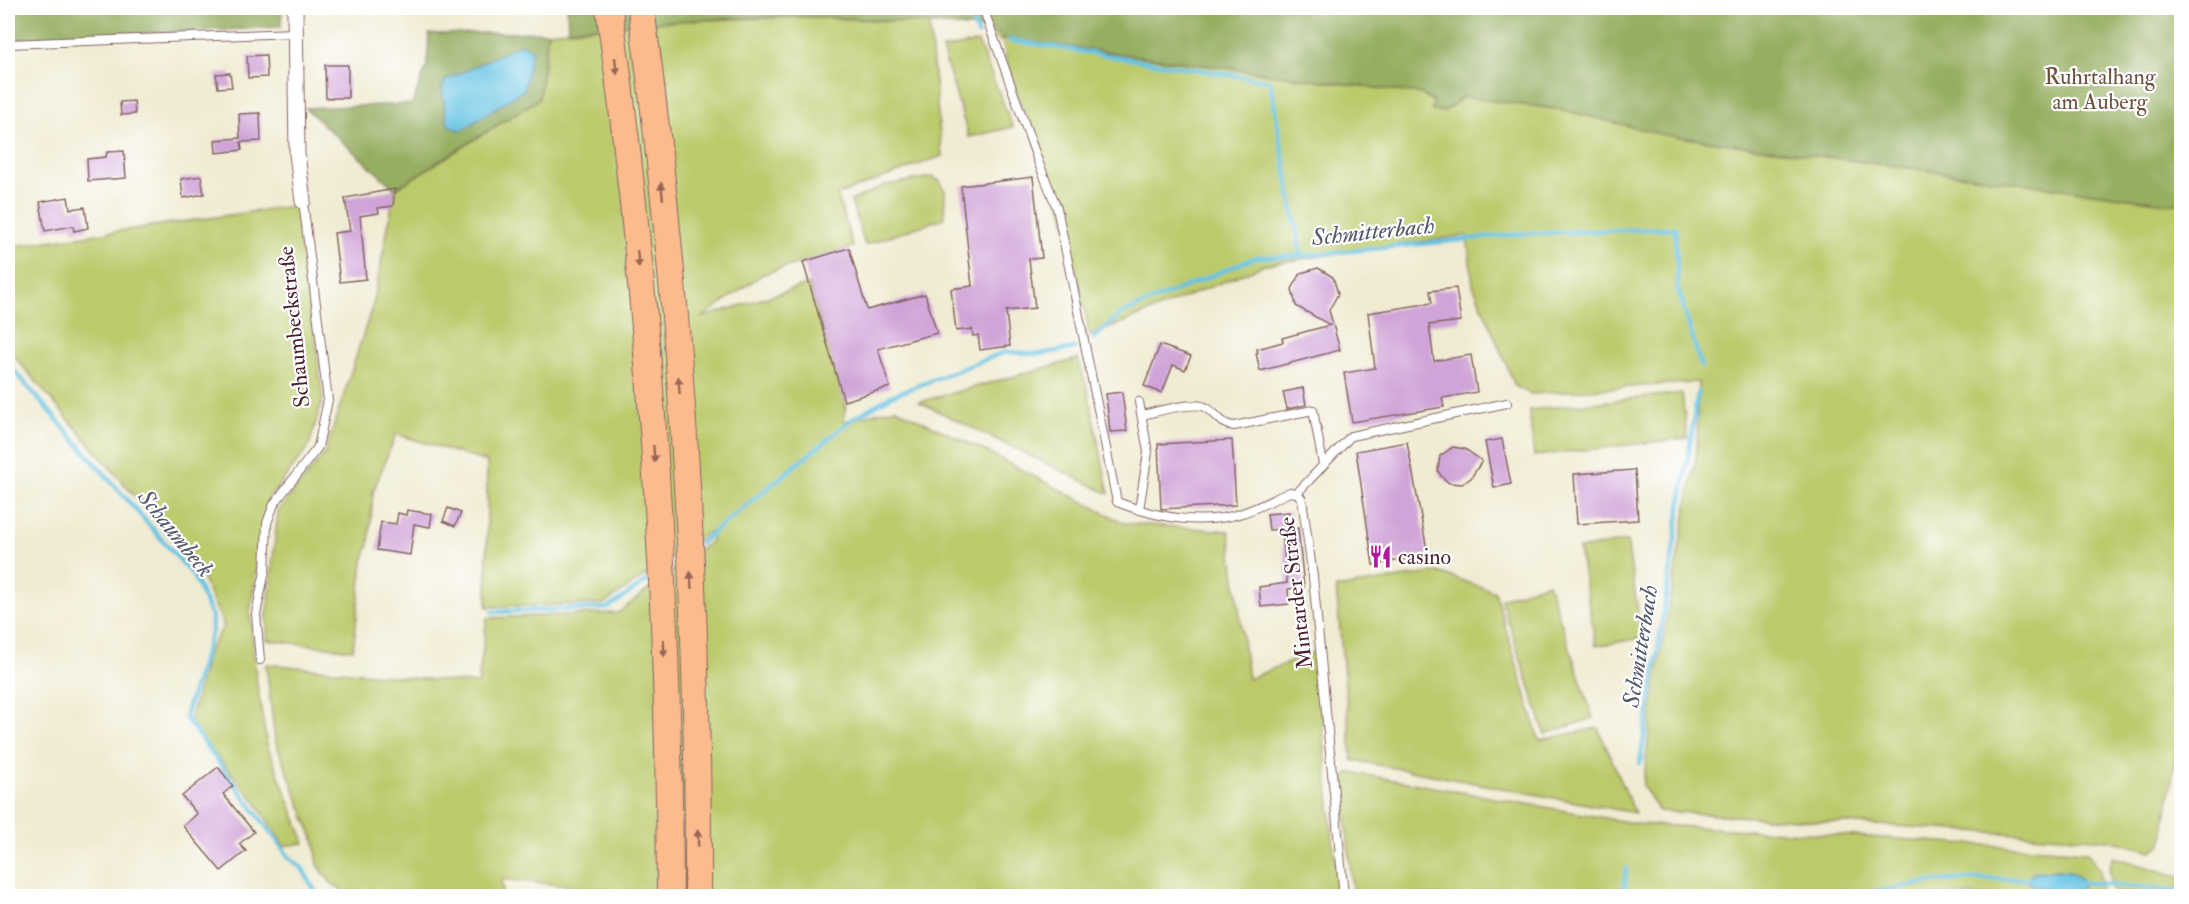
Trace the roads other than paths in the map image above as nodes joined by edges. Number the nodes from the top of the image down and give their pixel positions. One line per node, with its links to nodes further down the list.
1 (295, 8): 5 (street, Schaumbeckstraße)
2 (609, 8): 15 (highway, one-way to 15)
3 (641, 8): 16 (highway, one-way to 3)
4 (983, 8): 13 (lane, Mintarder Straße)
5 (295, 33): 6 (lane); 7 (street, Schaumbeckstraße)
6 (8, 44)
7 (303, 201): 14 (lane, Schaumbeckstraße)
8 (1139, 402): 10 (lane)
9 (1507, 403): 11 (lane)
10 (1142, 415): 11 (lane); 13 (lane)
11 (1323, 464): 12 (lane)
12 (1297, 493): 13 (lane, Mintarder Straße); 17 (lane, Mintarder Straße)
13 (1139, 510)
14 (260, 660)
15 (670, 897)
16 (698, 897)
17 (1344, 897)

